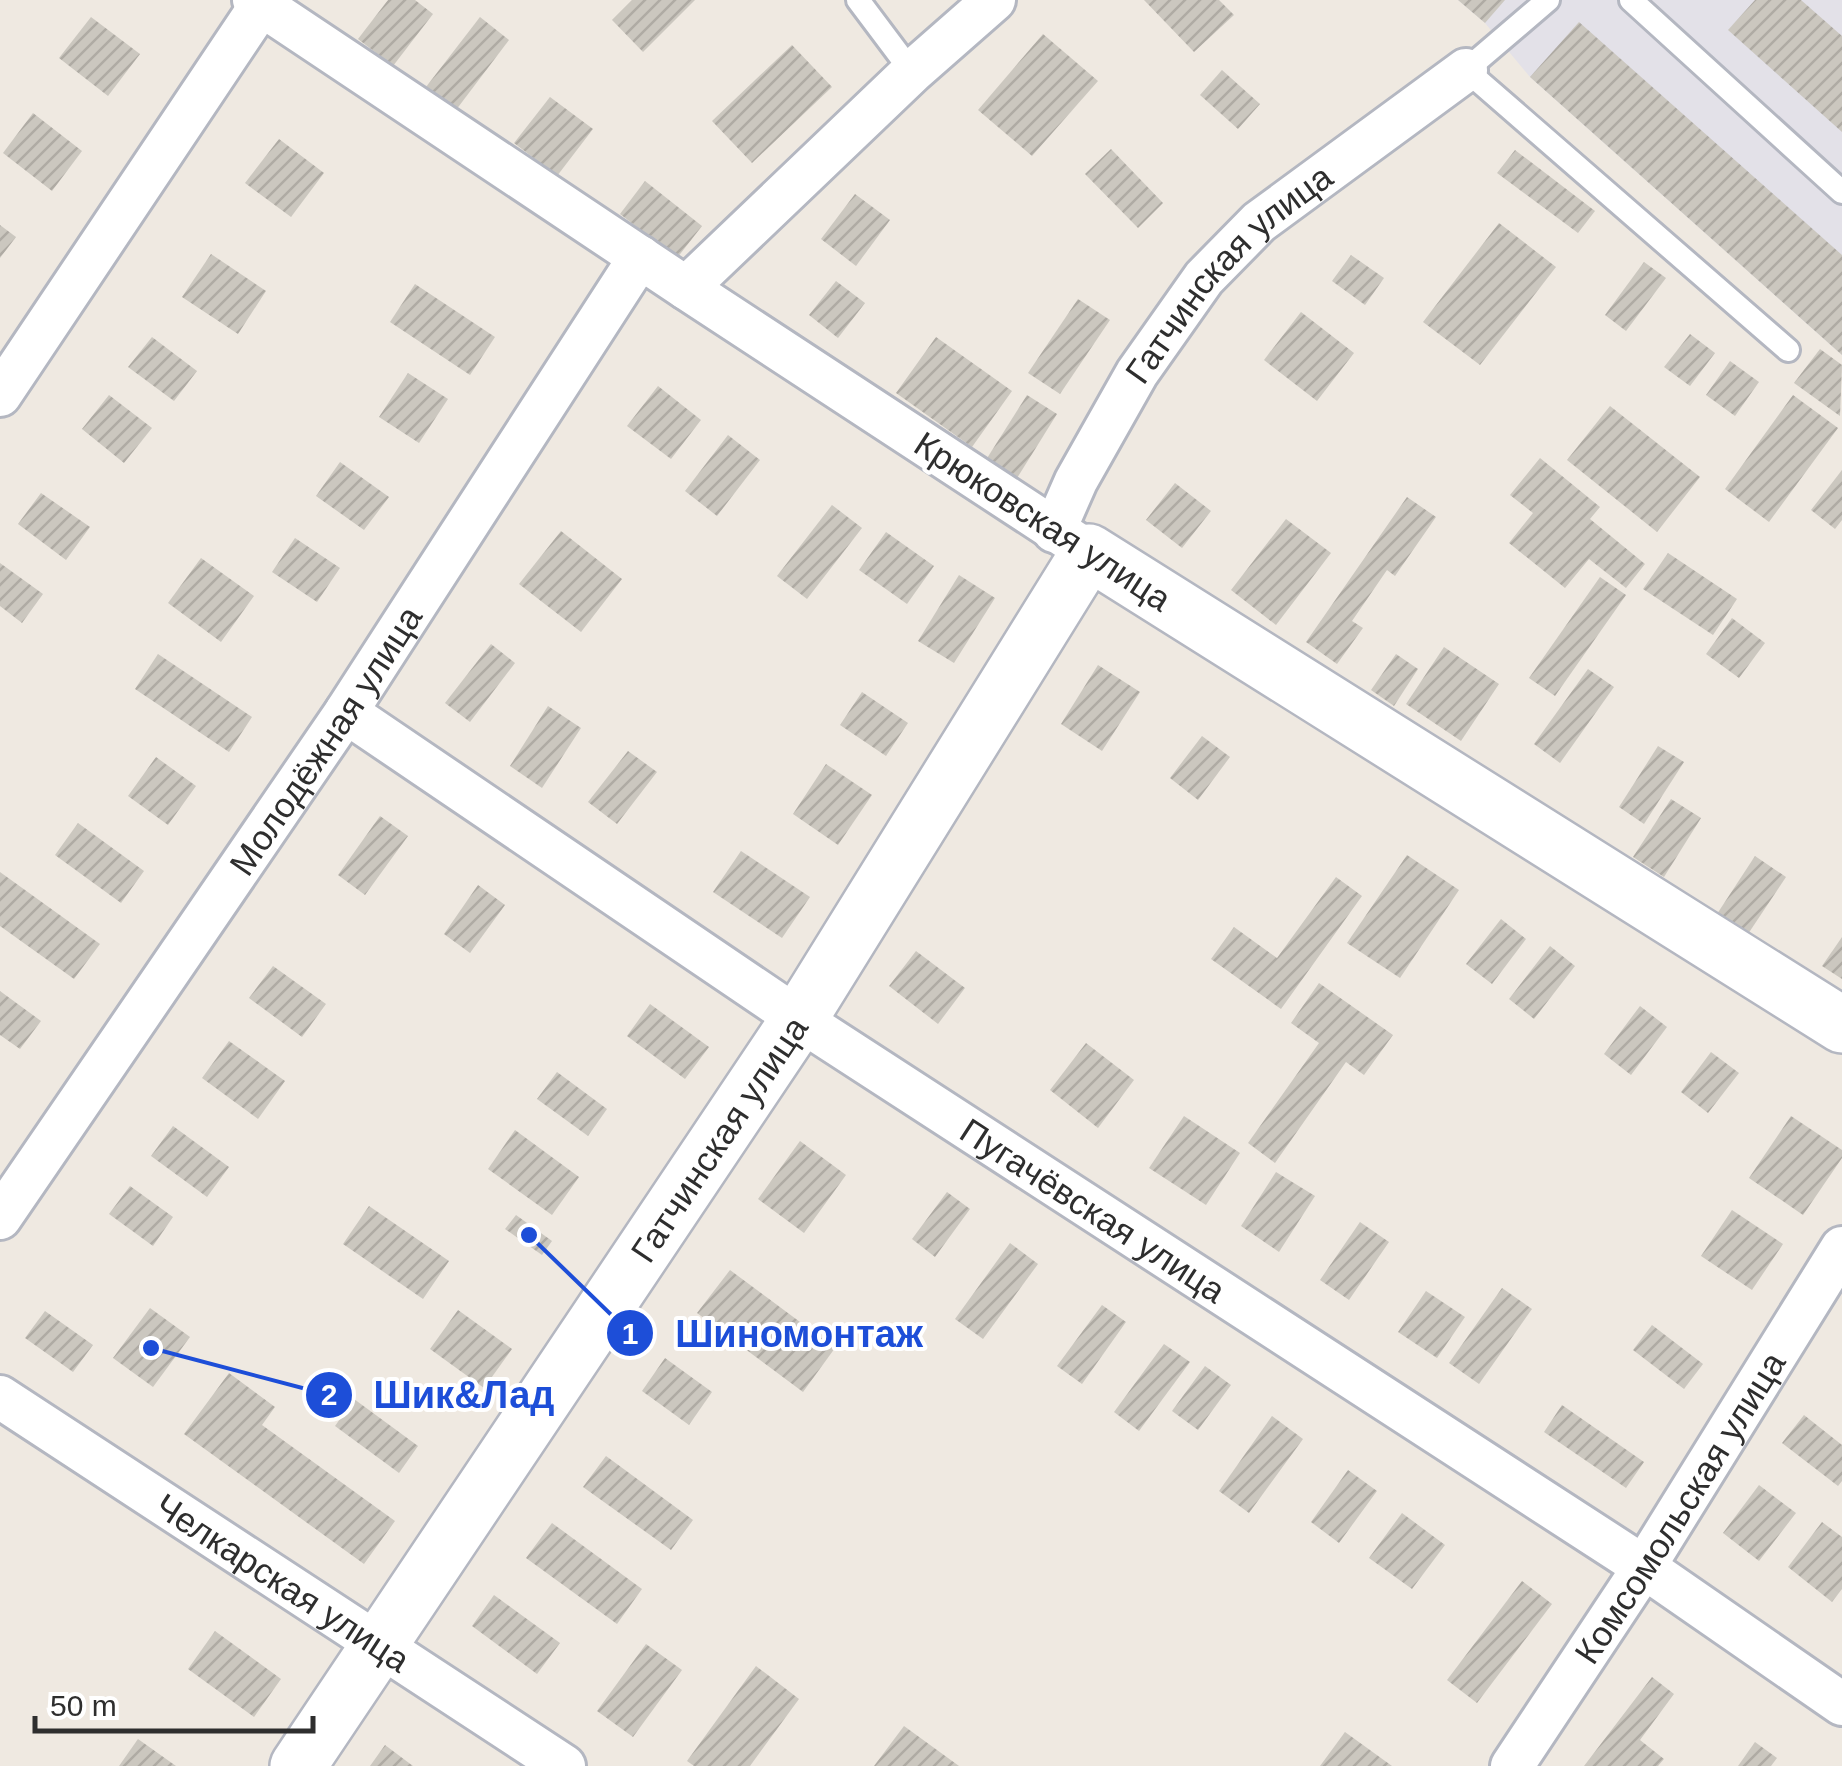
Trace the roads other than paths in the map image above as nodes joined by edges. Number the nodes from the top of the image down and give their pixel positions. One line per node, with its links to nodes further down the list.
1 (858, 0): 7 (lane)
2 (994, 0): 7 (street)
3 (1548, 0): 6 (lane)
4 (1631, 0): 8 (lane)
5 (257, 2): 9 (street, Крюковская улица); 12 (street)
6 (1466, 70): 11 (lane); 13 (street, Гатчинская улица)
7 (912, 72): 10 (street)
8 (1842, 192)
9 (640, 257): 10 (street, Крюковская улица); 14 (street, Молодёжная улица)
10 (686, 288): 13 (street, Крюковская улица)
11 (1788, 350)
12 (0, 394)
13 (1072, 542): 15 (street, Гатчинская улица); 16 (street, Крюковская улица)
14 (346, 712): 15 (street, Пугачёвская улица); 17 (street, Молодёжная улица)
15 (799, 1019): 20 (street, Пугачёвская улица); 21 (street, Гатчинская улица)
16 (1842, 1025)
17 (0, 1218)
18 (1842, 1248): 20 (street, Комсомольская улица)
19 (0, 1397): 21 (street, Челкарская улица)
20 (1644, 1567): 22 (street, Пугачёвская улица); 25 (street, Комсомольская улица)
21 (380, 1646): 23 (street, Гатчинская улица); 24 (street, Челкарская улица)
22 (1842, 1704)
23 (298, 1766)
24 (564, 1766)
25 (1512, 1766)

